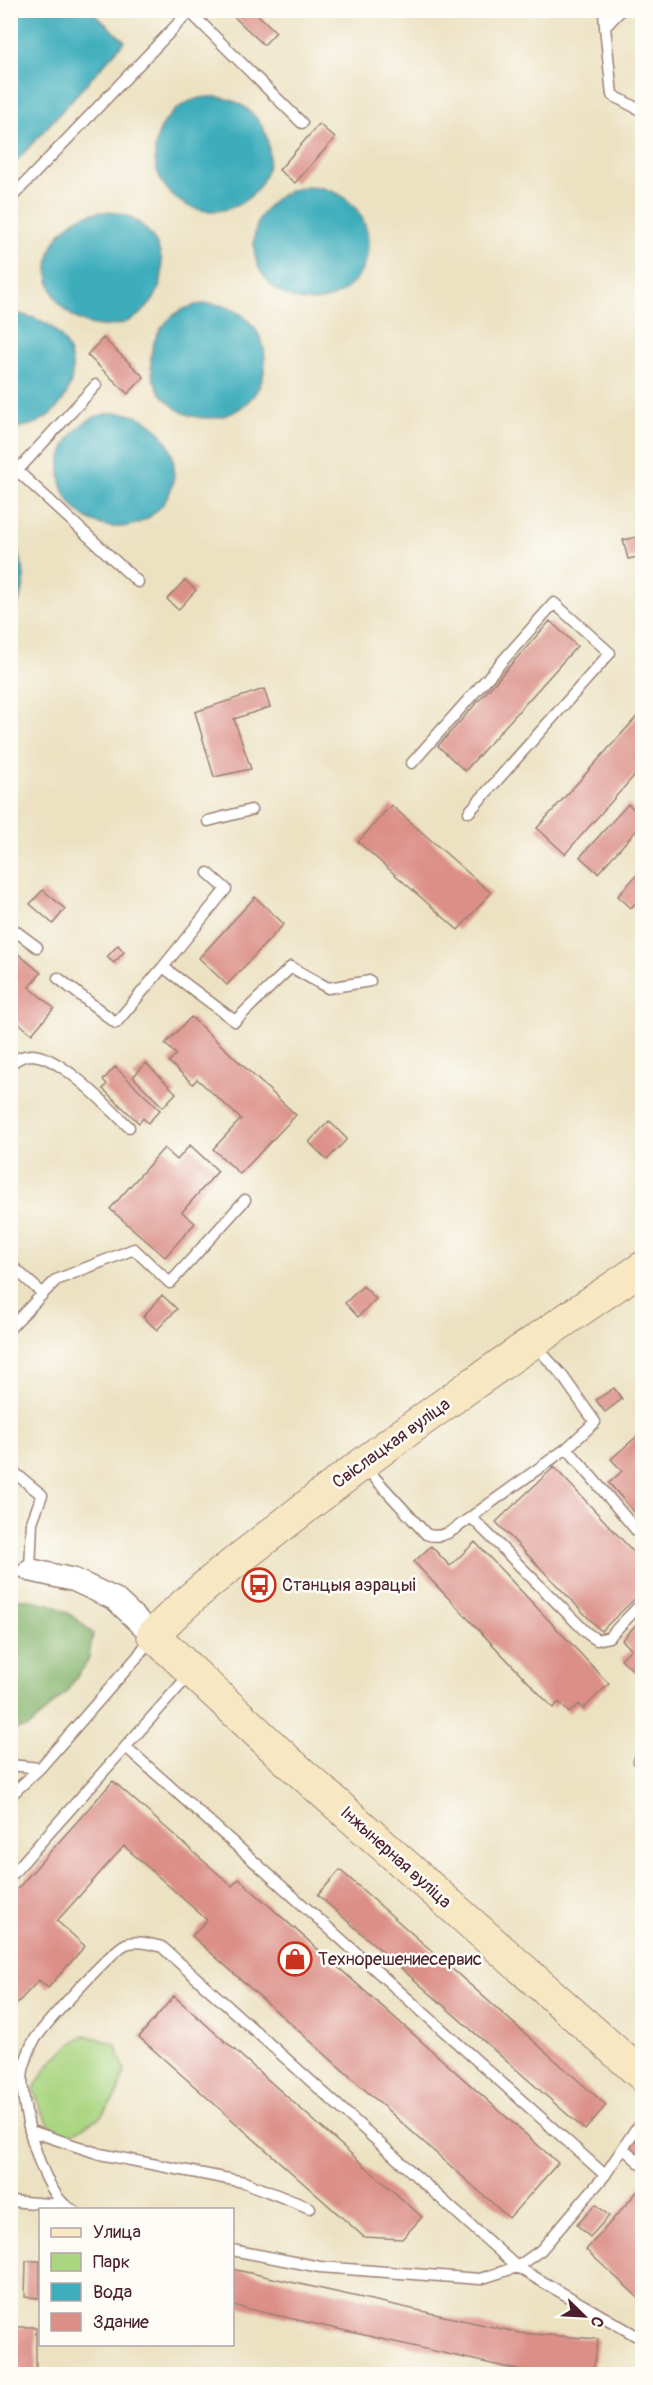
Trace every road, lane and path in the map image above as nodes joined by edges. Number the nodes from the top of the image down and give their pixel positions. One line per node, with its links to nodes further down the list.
1 (604, 10): 4 (lane)
2 (621, 10): 4 (lane)
3 (190, 11): 6 (lane); 7 (lane)
4 (605, 27): 5 (lane)
5 (642, 111)
6 (302, 123)
7 (10, 199)
8 (96, 385): 9 (lane)
9 (14, 467): 10 (lane)
10 (138, 582)
11 (412, 763): 13 (lane)
12 (251, 810): 14 (lane)
13 (469, 812)
14 (208, 821)
15 (208, 873): 18 (lane)
16 (10, 927): 17 (lane)
17 (37, 947)
18 (163, 967): 19 (lane); 20 (lane)
19 (58, 978)
20 (370, 981)
21 (10, 1064): 22 (lane)
22 (129, 1127)
23 (245, 1200): 26 (lane)
24 (10, 1264): 26 (lane)
25 (642, 1269): 28 (street, Свіслацкая вуліца)
26 (43, 1294): 27 (lane)
27 (10, 1328)
28 (532, 1342): 29 (lane); 30 (street, Свіслацкая вуліца)
29 (567, 1448): 32 (lane); 33 (lane)
30 (361, 1463): 32 (lane); 36 (street, Свіслацкая вуліца)
31 (10, 1468): 34 (lane)
32 (471, 1517): 35 (lane)
33 (642, 1537)
34 (20, 1571): 36 (street)
35 (642, 1603)
36 (153, 1635): 37 (street, Інжынерная вуліца); 42 (lane)
37 (191, 1673): 38 (lane); 45 (street, Інжынерная вуліца)
38 (126, 1747): 44 (lane); 50 (lane)
39 (642, 1754): 40 (lane)
40 (642, 1764)
41 (10, 1765): 42 (lane)
42 (40, 1768): 43 (lane)
43 (10, 1796)
44 (10, 1877)
45 (642, 2075)
46 (642, 2124): 48 (lane)
47 (31, 2131): 52 (lane); 53 (lane); 55 (lane)
48 (623, 2148): 49 (lane); 50 (lane)
49 (642, 2165)
50 (605, 2175): 55 (lane)
51 (10, 2201): 52 (lane)
52 (68, 2207)
53 (310, 2208)
54 (234, 2250): 55 (lane)
55 (518, 2267): 56 (lane)
56 (642, 2339)

